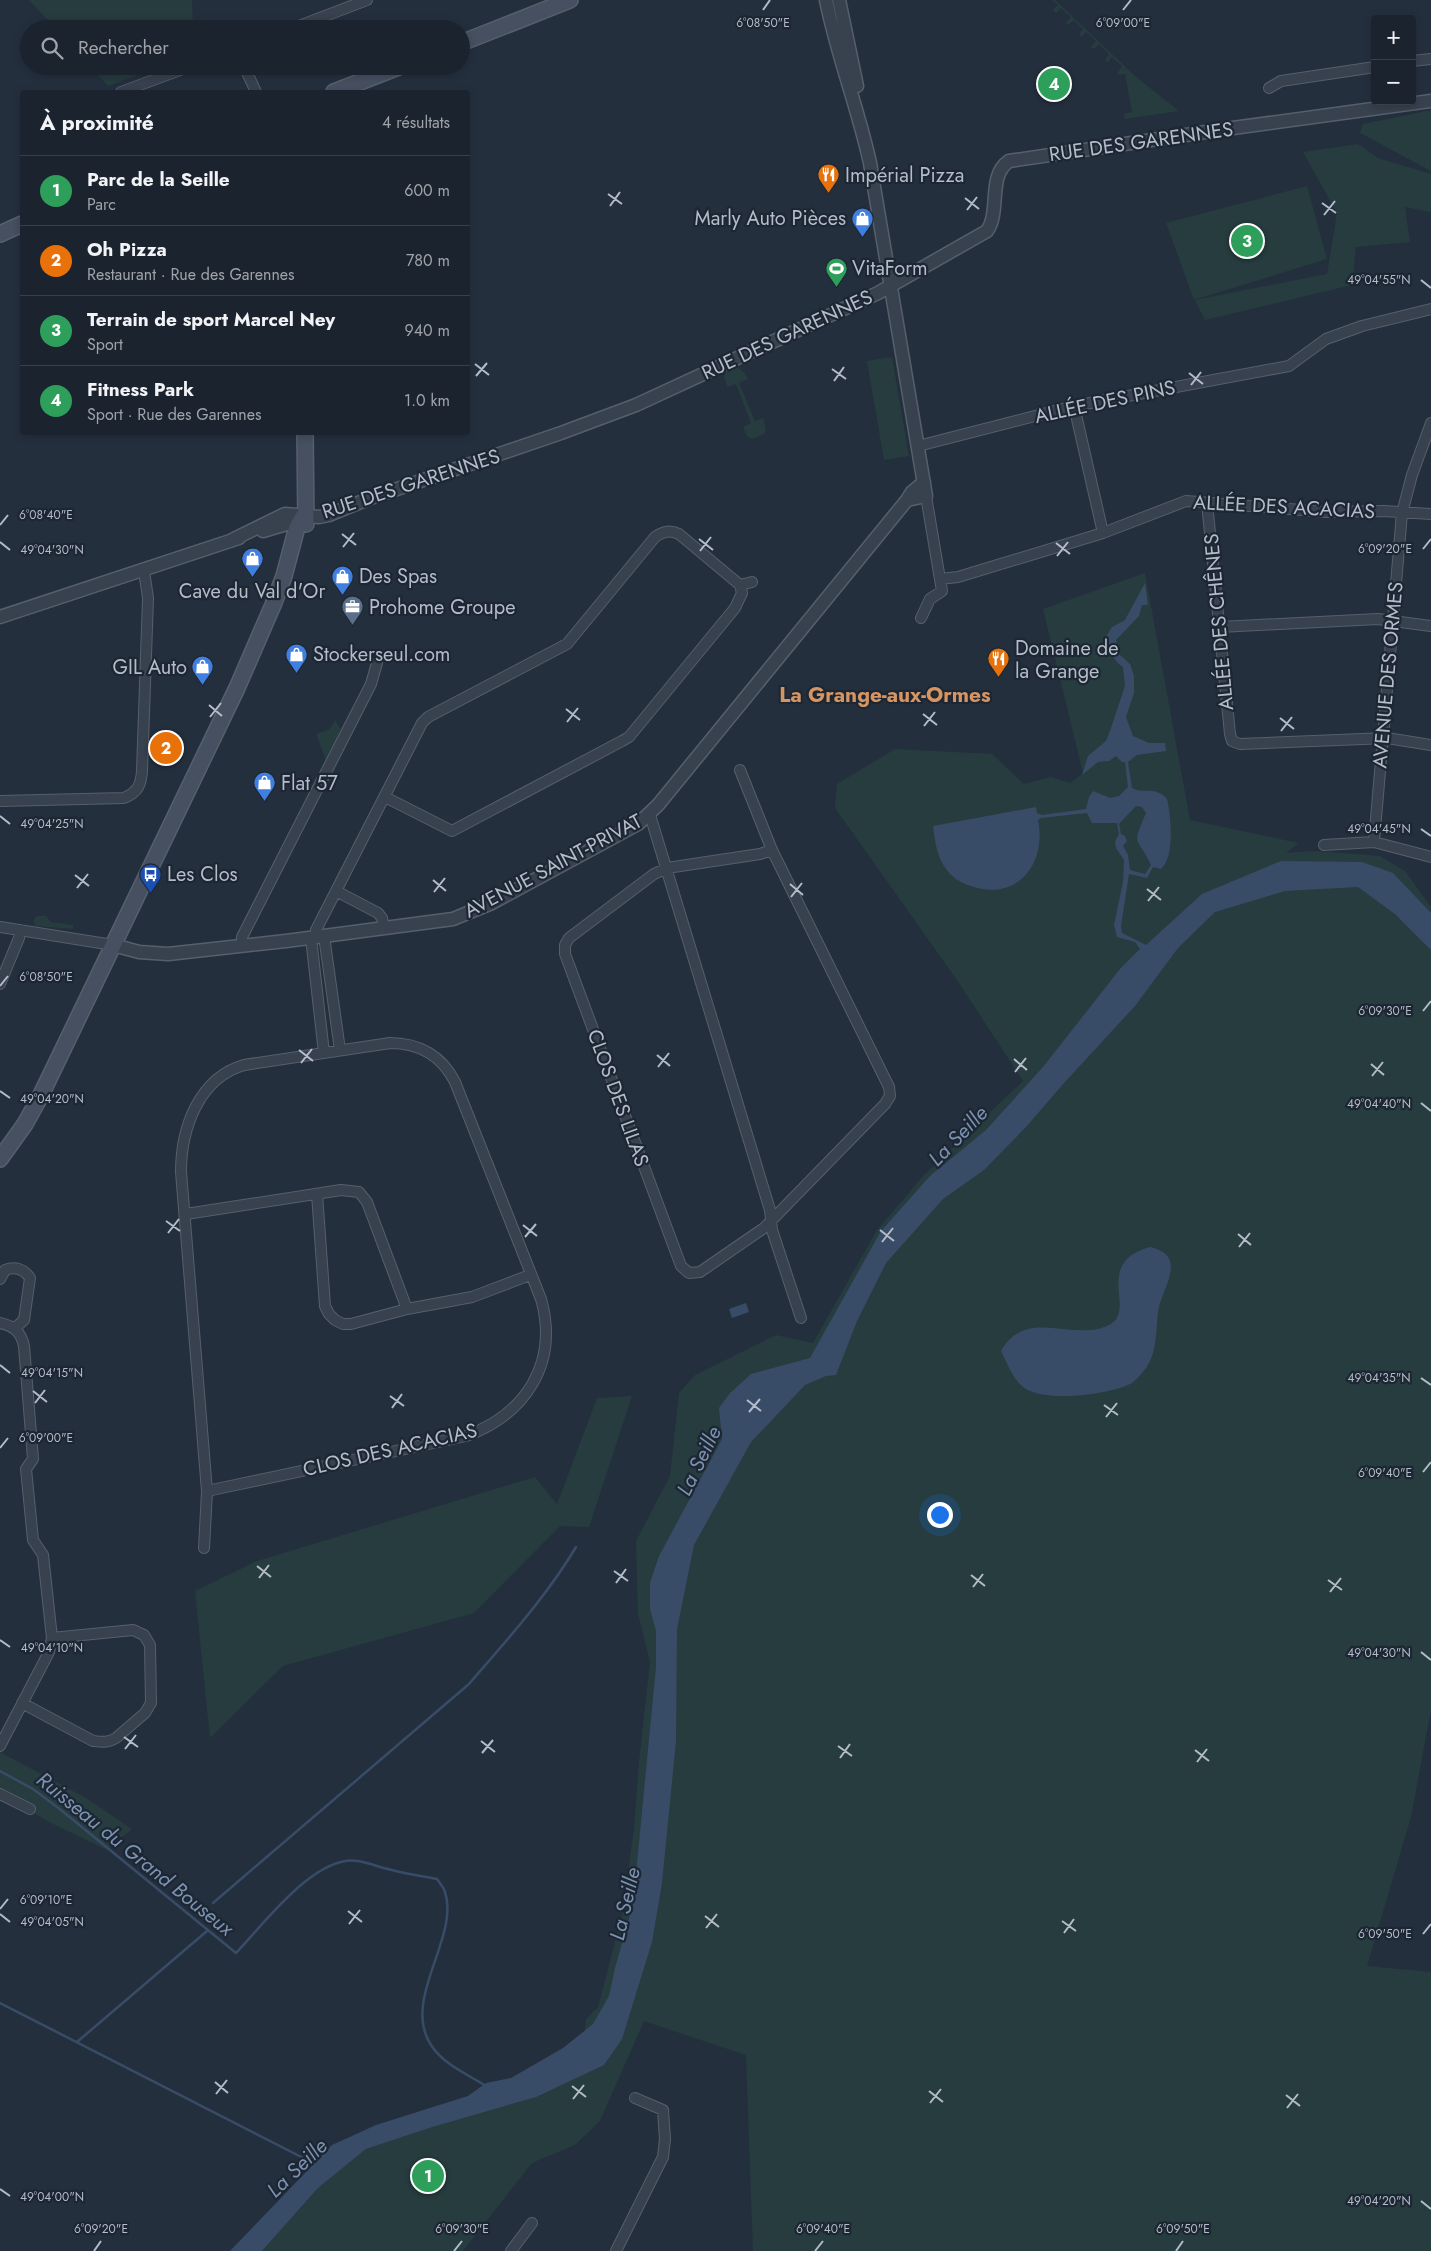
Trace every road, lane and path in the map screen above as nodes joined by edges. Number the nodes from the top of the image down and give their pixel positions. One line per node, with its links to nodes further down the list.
1 (367, 0): 5 (street)
2 (570, 0): 6 (main road)
3 (826, 0): 18 (street)
4 (838, 0): 18 (street)
5 (315, 20)
6 (470, 39)
7 (1431, 59): 8 (street)
8 (1416, 61)
9 (1371, 68): 13 (street)
10 (167, 75): 14 (street)
11 (248, 75): 15 (street)
12 (378, 75): 16 (main road)
13 (1269, 88)
14 (126, 90)
15 (255, 90)
16 (339, 90)
17 (1431, 102): 21 (street, RUE DES GARENNES)
18 (865, 141): 21 (street)
19 (20, 225): 20 (main road)
20 (0, 234)
21 (891, 286): 26 (street); 33 (street, RUE DES GARENNES)
22 (1431, 309): 23 (street, ALLÉE DES PINS)
23 (1074, 406): 26 (street, ALLÉE DES PINS); 34 (street)
24 (1431, 422): 31 (street, AVENUE DES ORMES)
25 (305, 435): 33 (main road)
26 (918, 446): 27 (street)
27 (924, 482): 28 (street); 29 (street, AVENUE SAINT-PRIVAT)
28 (926, 496): 29 (street); 36 (street)
29 (907, 500): 50 (street, AVENUE SAINT-PRIVAT)
30 (1208, 503): 31 (street, ALLÉE DES ACACIAS); 34 (street, ALLÉE DES ACACIAS); 43 (street, ALLÉE DES CHÊNES)
31 (1402, 512): 32 (street, ALLÉE DES ACACIAS); 41 (street, AVENUE DES ORMES)
32 (1431, 514)
33 (304, 515): 35 (street, RUE DES GARENNES); 61 (main road)
34 (1102, 533): 36 (street, ALLÉE DES ACACIAS)
35 (144, 571): 39 (street, RUE DES GARENNES); 49 (street)
36 (940, 579): 40 (street)
37 (752, 582): 38 (street)
38 (740, 585): 48 (street); 48 (street)
39 (0, 617)
40 (921, 618)
41 (1392, 620): 42 (street); 43 (street); 45 (street, AVENUE DES ORMES)
42 (1431, 626)
43 (1220, 627): 45 (street, ALLÉE DES CHÊNES)
44 (377, 663): 62 (street)
45 (1383, 738): 46 (street); 51 (street, AVENUE DES ORMES)
46 (1431, 745)
47 (740, 770): 53 (street, CLOS DES LILAS)
48 (385, 797): 56 (street)
49 (0, 801)
50 (650, 815): 55 (street); 58 (street, AVENUE SAINT-PRIVAT)
51 (1374, 842): 52 (street); 54 (street)
52 (1324, 845)
53 (772, 850): 55 (street, CLOS DES LILAS); 69 (street, CLOS DES LILAS)
54 (1431, 857)
55 (667, 868): 69 (street); 69 (street, CLOS DES LILAS)
56 (336, 891): 58 (street); 60 (street)
57 (0, 927): 59 (street)
58 (384, 928): 60 (street, AVENUE SAINT-PRIVAT)
59 (20, 930): 61 (street); 63 (street)
60 (317, 937): 62 (street, AVENUE SAINT-PRIVAT); 64 (street); 65 (street)
61 (112, 945): 62 (street, AVENUE SAINT-PRIVAT); 66 (main road)
62 (242, 946)
63 (0, 984)
64 (340, 1050): 65 (street, CLOS DES ACACIAS); 70 (street, CLOS DES ACACIAS)
65 (324, 1053): 68 (street, CLOS DES ACACIAS)
66 (0, 1159)
67 (317, 1194): 68 (street); 72 (street); 72 (street)
68 (186, 1214): 76 (street, CLOS DES ACACIAS)
69 (772, 1220): 73 (street)
70 (530, 1275): 72 (street); 76 (street, CLOS DES ACACIAS)
71 (0, 1279): 75 (street)
72 (407, 1309)
73 (801, 1318)
74 (0, 1323): 75 (street)
75 (15, 1328): 78 (street)
76 (207, 1491): 77 (street, CLOS DES ACACIAS)
77 (204, 1548)
78 (52, 1638): 79 (street); 79 (street)
79 (22, 1703): 80 (street)
80 (0, 1746)
81 (0, 1794): 82 (street)
82 (30, 1809)
83 (635, 2098): 86 (street)
84 (532, 2224): 85 (street)
85 (511, 2251)
86 (616, 2251)

